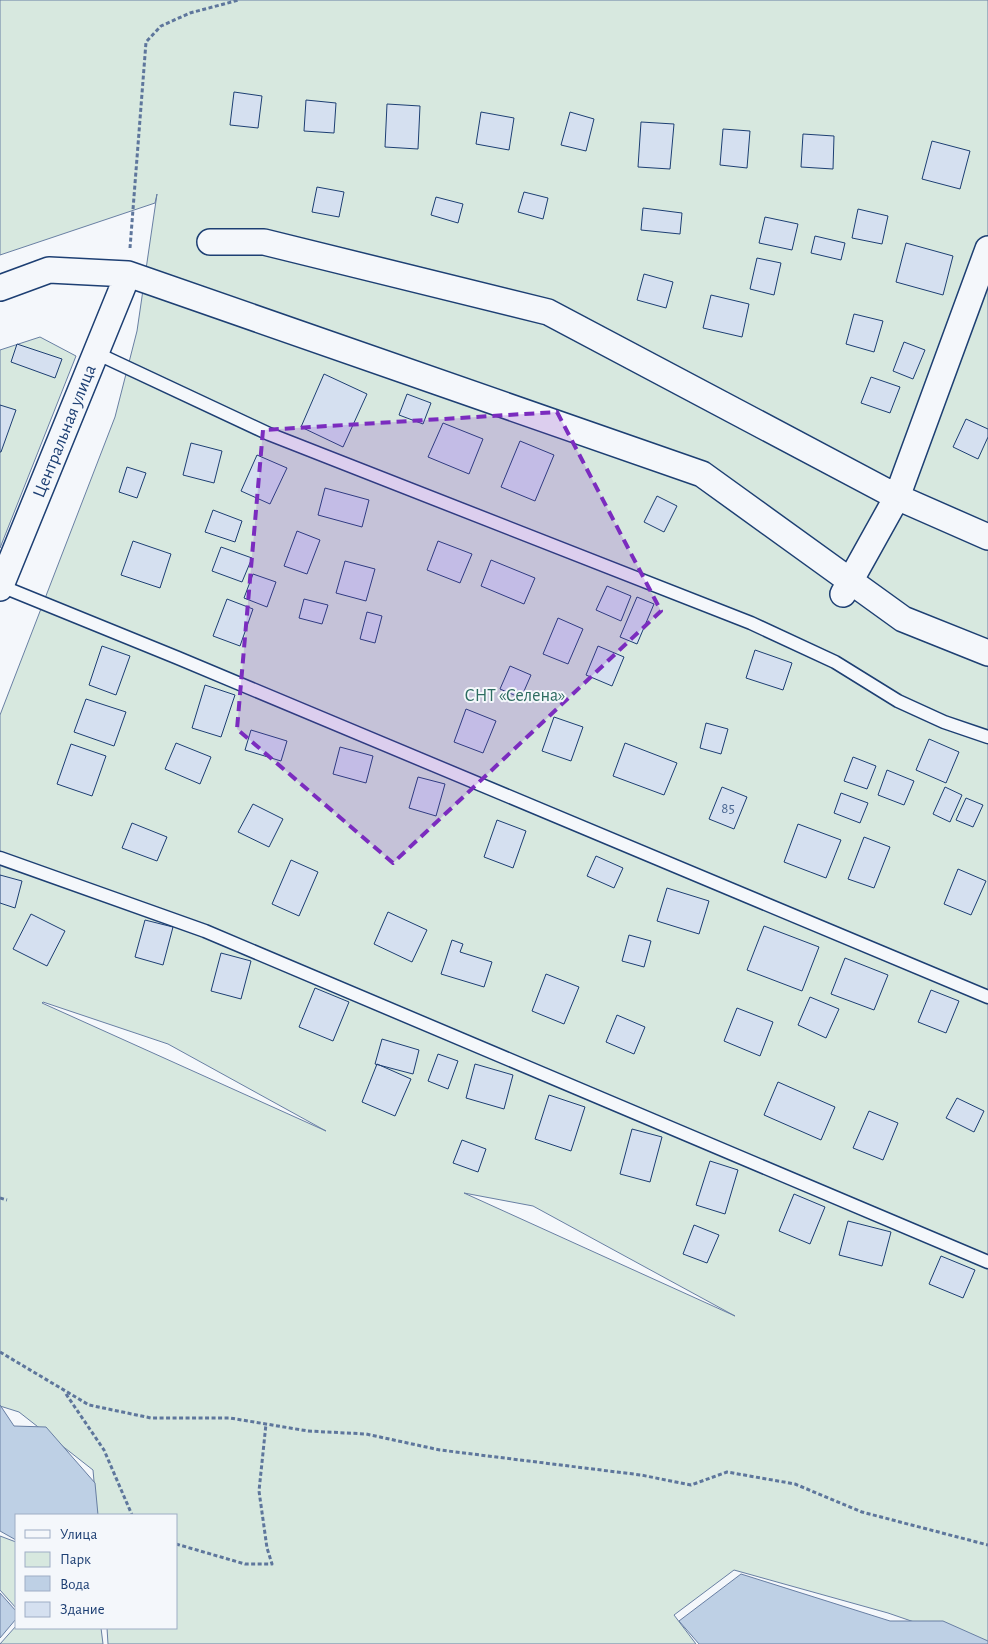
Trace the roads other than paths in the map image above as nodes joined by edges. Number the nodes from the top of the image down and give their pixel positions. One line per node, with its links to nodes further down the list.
1 (210, 242): 6 (street)
2 (988, 249): 6 (street)
3 (128, 274): 4 (street); 5 (street, Центральная улица); 9 (street)
4 (0, 288)
5 (96, 353): 8 (street, Центральная улица); 11 (lane)
6 (897, 498): 7 (street); 9 (street)
7 (988, 537)
8 (0, 587): 13 (lane)
9 (847, 588): 10 (street)
10 (988, 653)
11 (988, 737)
12 (0, 858): 14 (lane)
13 (988, 997)
14 (988, 1262)

